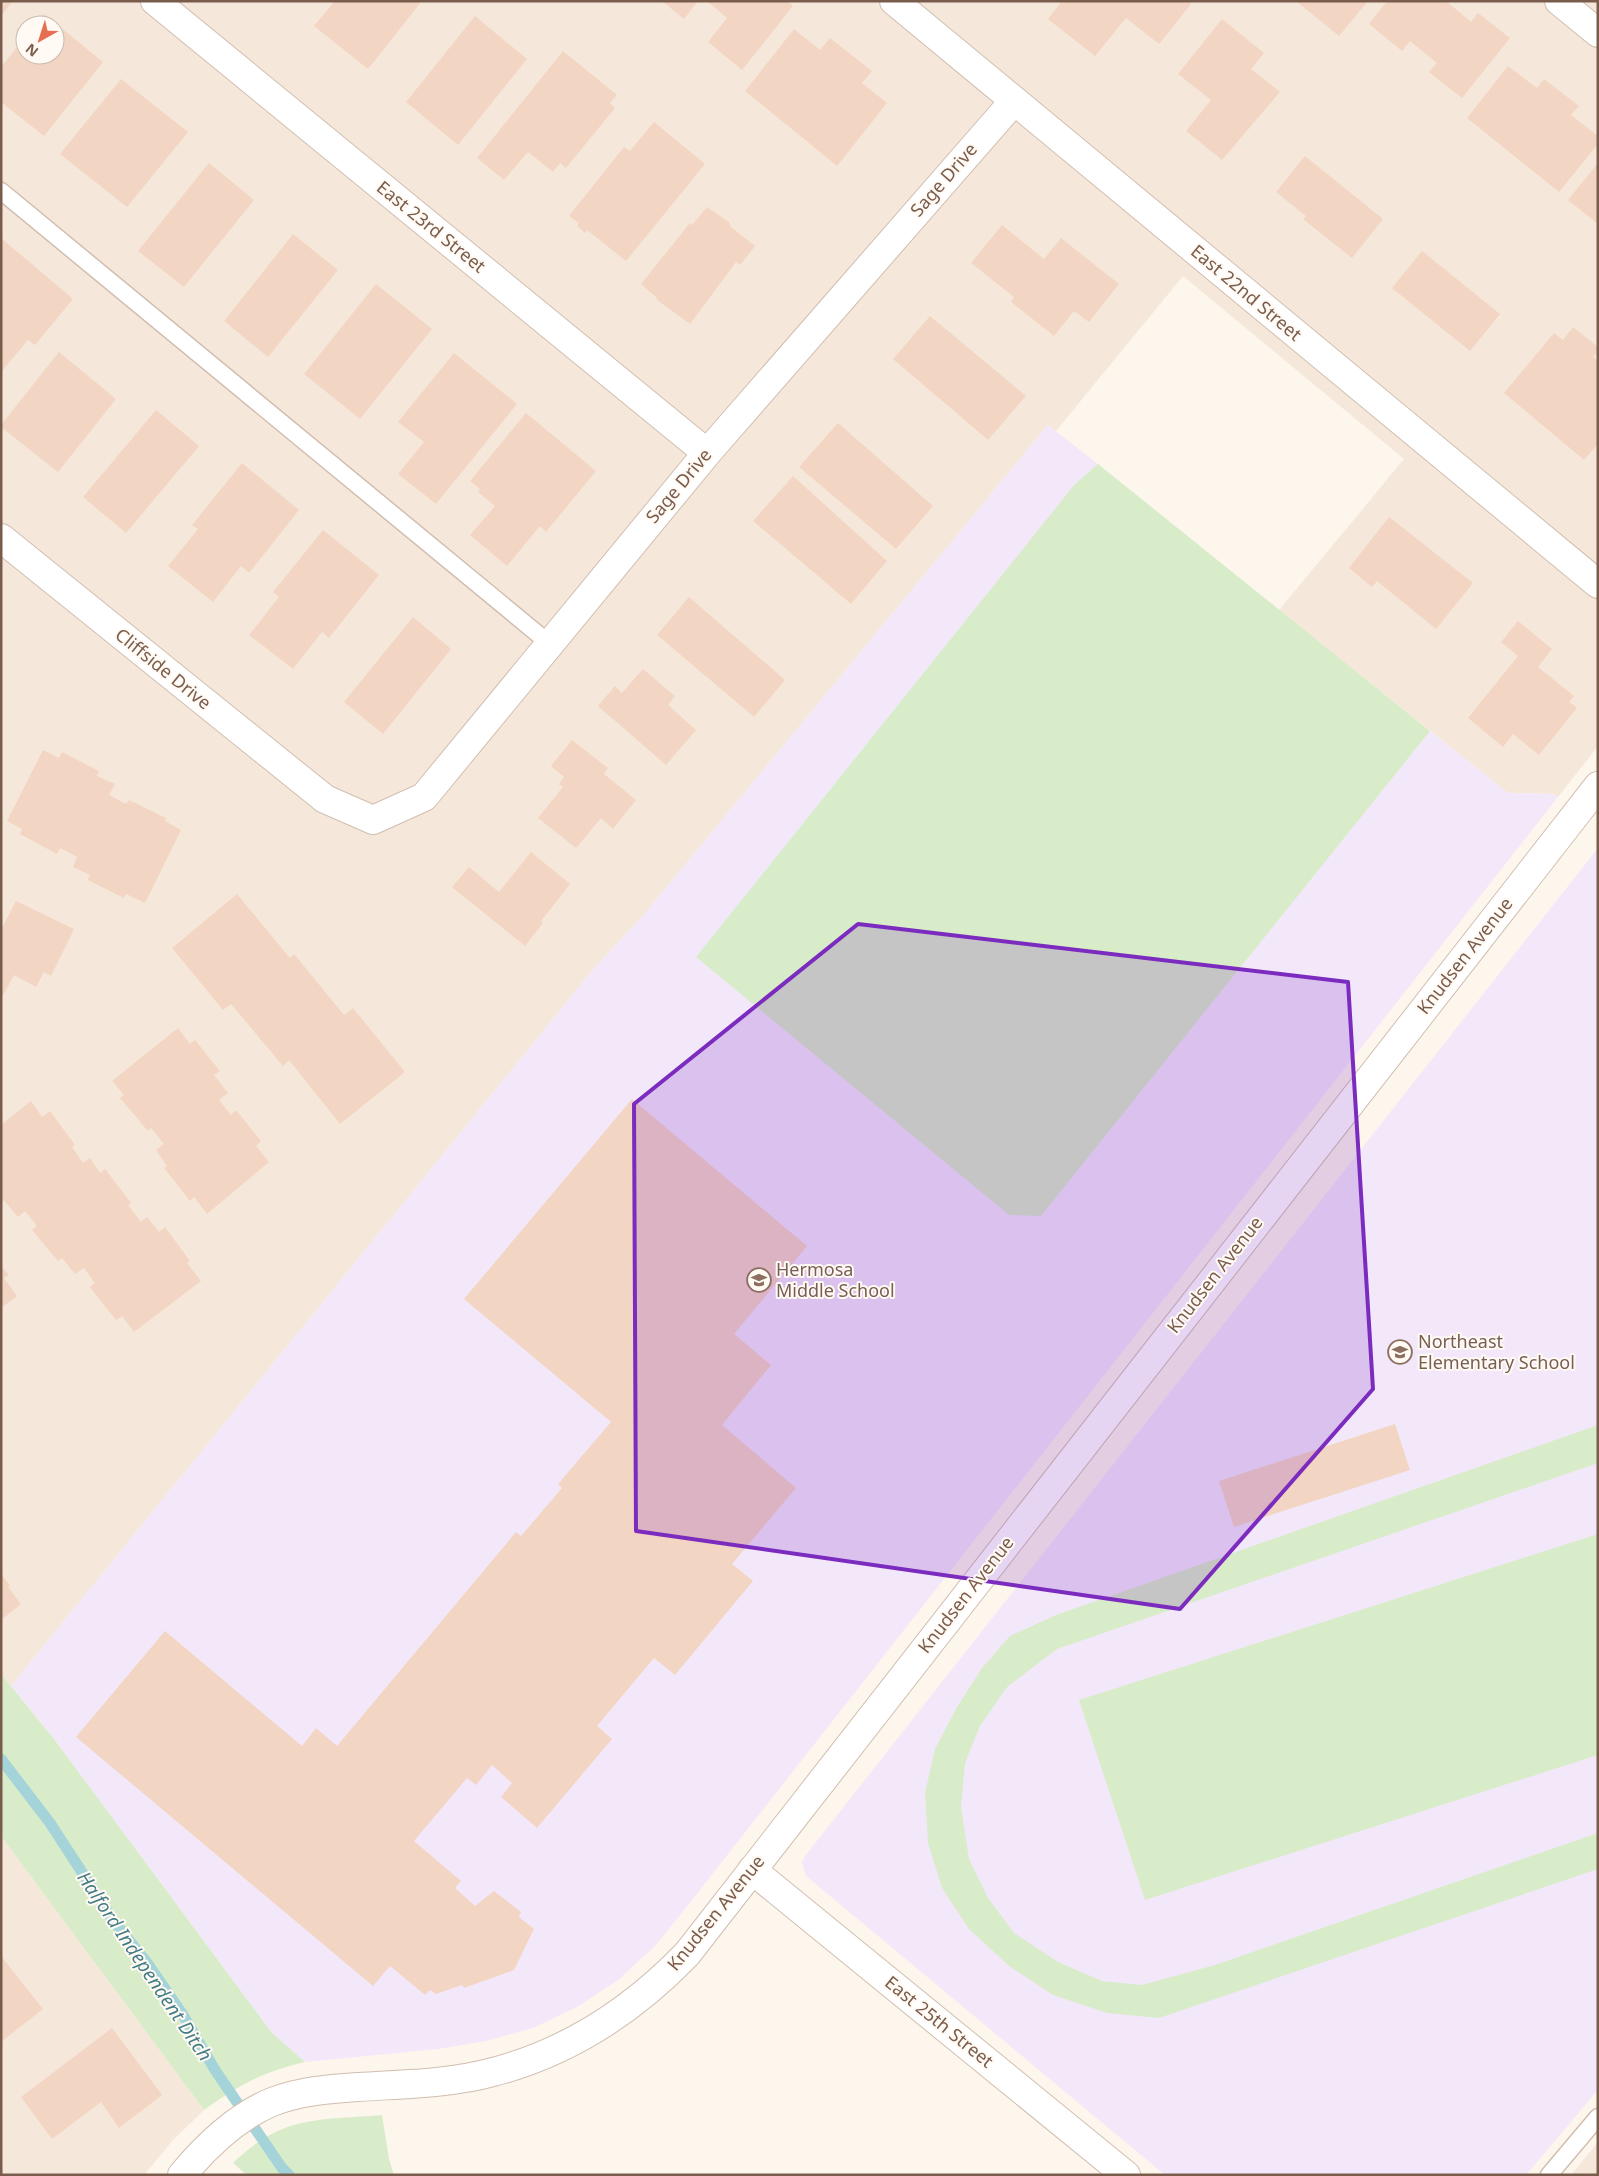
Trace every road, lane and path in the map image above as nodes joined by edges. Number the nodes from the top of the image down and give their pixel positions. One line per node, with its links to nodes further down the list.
1 (155, 1): 7 (street, East 23rd Street)
2 (894, 1): 5 (street, East 22nd Street)
3 (1559, 1): 4 (street)
4 (1598, 33)
5 (1014, 101): 7 (street, Sage Drive); 9 (street, East 22nd Street)
6 (1, 191): 10 (lane)
7 (707, 453): 10 (street, Sage Drive)
8 (1, 538): 12 (street, Cliffside Drive)
9 (1598, 584)
10 (550, 644): 12 (street, Sage Drive)
11 (1598, 786): 13 (street, Knudsen Avenue)
12 (325, 800)
13 (752, 1870): 15 (street, Knudsen Avenue); 16 (street, East 25th Street)
14 (1598, 2117): 17 (lane)
15 (182, 2175)
16 (1126, 2175)
17 (1549, 2175)

